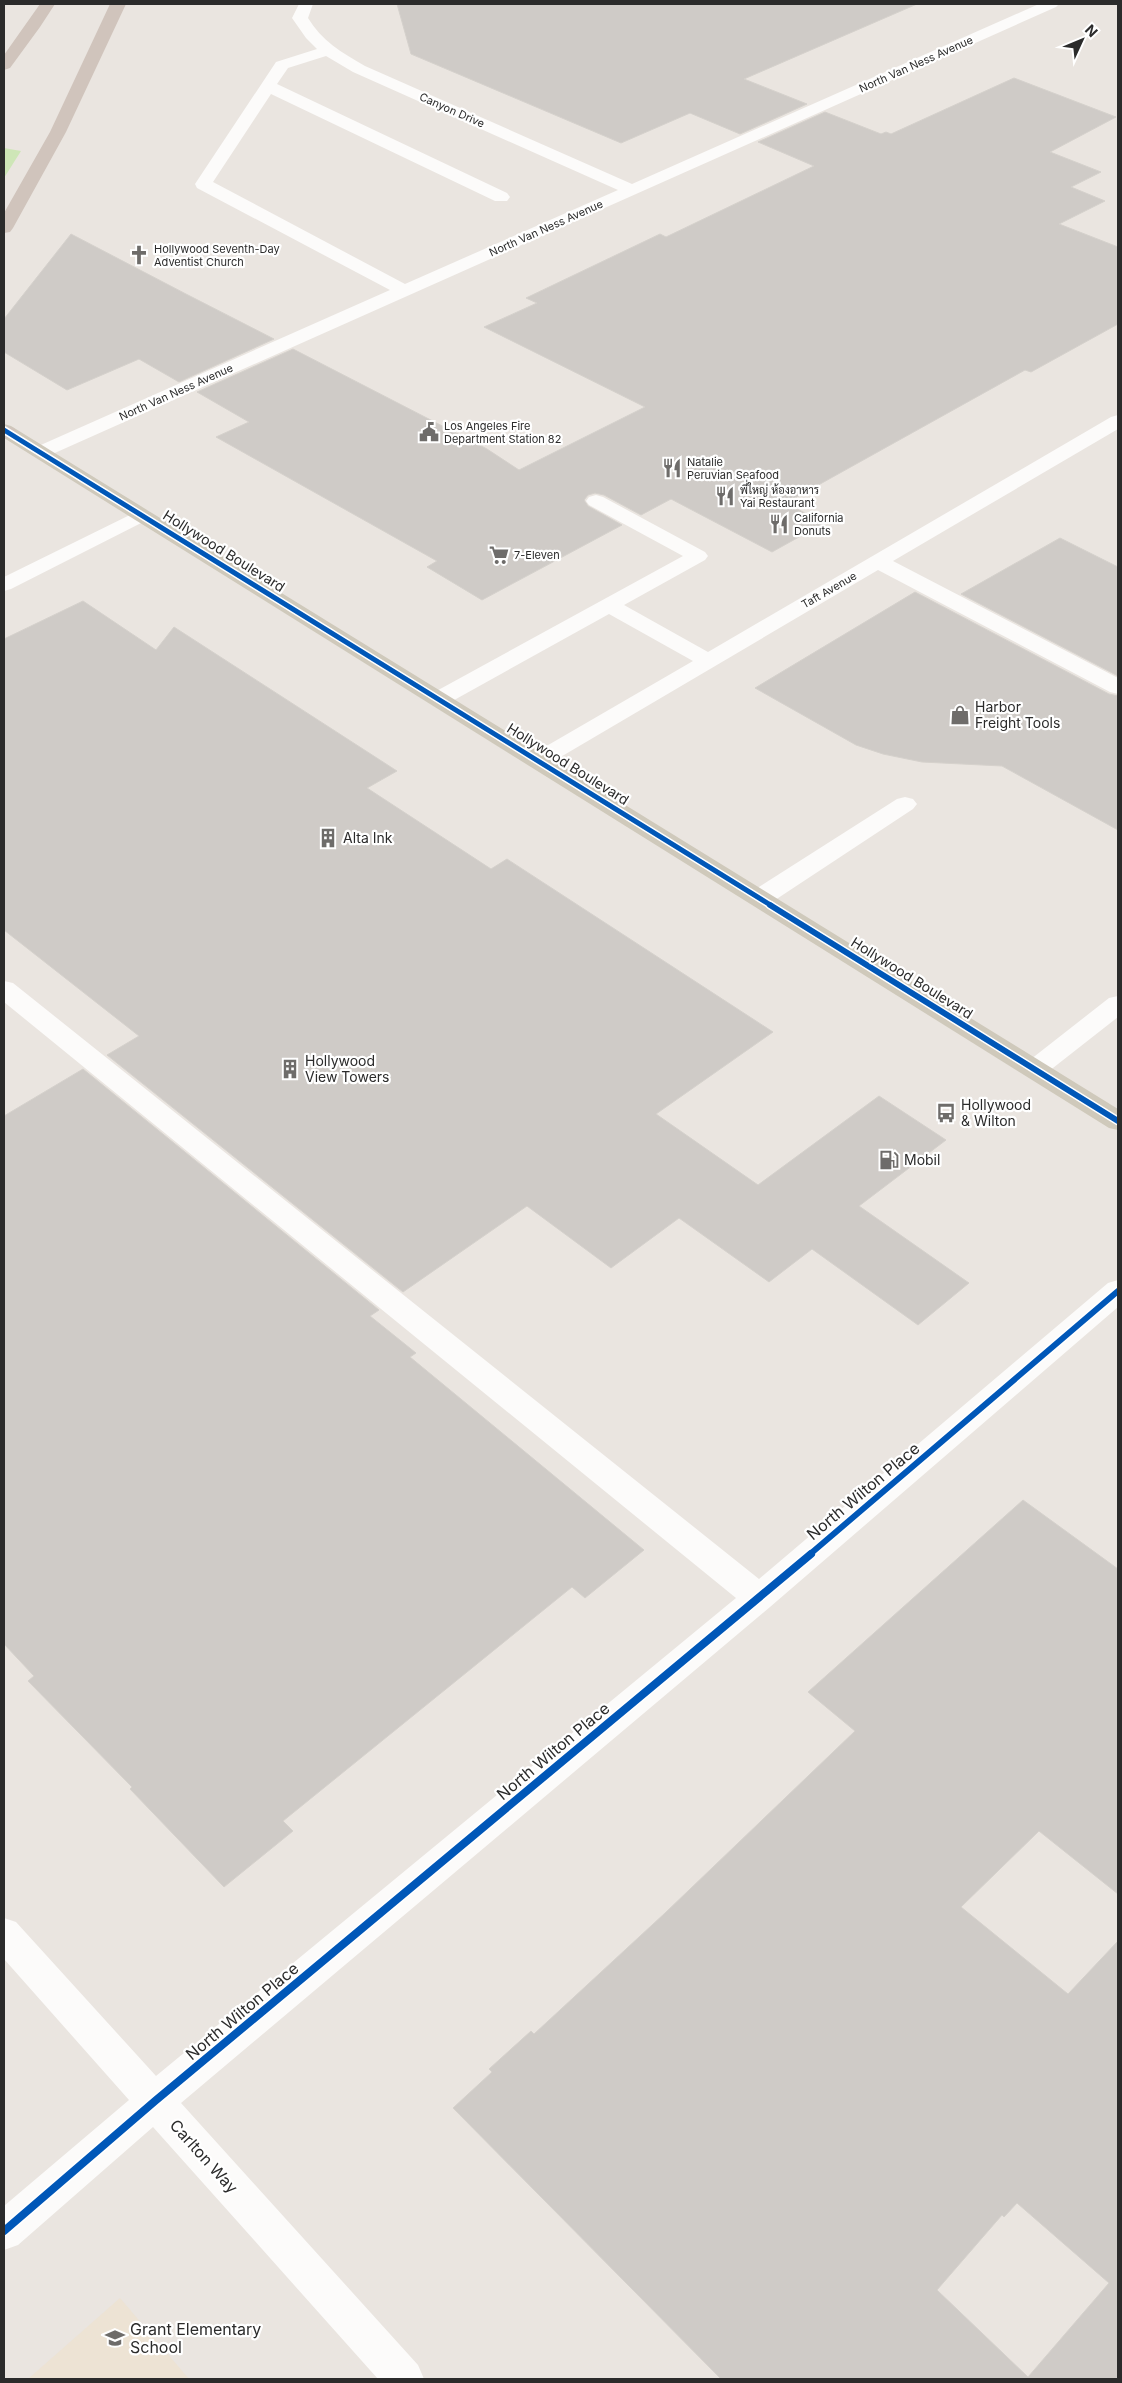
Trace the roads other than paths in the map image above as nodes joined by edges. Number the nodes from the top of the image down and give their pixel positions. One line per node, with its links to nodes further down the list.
1 (47, 4): 6 (highway)
2 (118, 4): 10 (highway)
3 (306, 4): 5 (street, Canyon Drive)
4 (1051, 4): 8 (street, North Van Ness Avenue)
5 (326, 50): 7 (street); 8 (street, Canyon Drive)
6 (4, 64)
7 (268, 86): 9 (street); 11 (street)
8 (632, 190): 11 (street, North Van Ness Avenue)
9 (501, 197)
10 (4, 228)
11 (405, 291): 14 (street, North Van Ness Avenue)
12 (1118, 421): 17 (street, Taft Avenue)
13 (5, 431): 14 (main road, Hollywood Boulevard)
14 (41, 452): 16 (main road, Hollywood Boulevard)
15 (596, 502): 19 (street)
16 (142, 515): 18 (street); 22 (main road, Hollywood Boulevard)
17 (878, 562): 20 (street, Taft Avenue); 21 (street)
18 (4, 585)
19 (608, 605): 20 (street); 22 (street)
20 (709, 661): 23 (street, Taft Avenue)
21 (1118, 687)
22 (439, 698): 23 (main road, Hollywood Boulevard)
23 (539, 760): 25 (main road, Hollywood Boulevard)
24 (905, 804): 25 (street)
25 (760, 898): 28 (main road, Hollywood Boulevard)
26 (4, 989): 31 (street)
27 (1118, 1004): 28 (street)
28 (1035, 1069): 29 (main road, Hollywood Boulevard)
29 (1118, 1121)
30 (1118, 1291): 31 (street, North Wilton Place)
31 (759, 1598): 33 (street, North Wilton Place)
32 (4, 1934): 33 (street, Carlton Way)
33 (155, 2101): 34 (street, North Wilton Place); 35 (street, Carlton Way)
34 (4, 2231)
35 (404, 2379)

